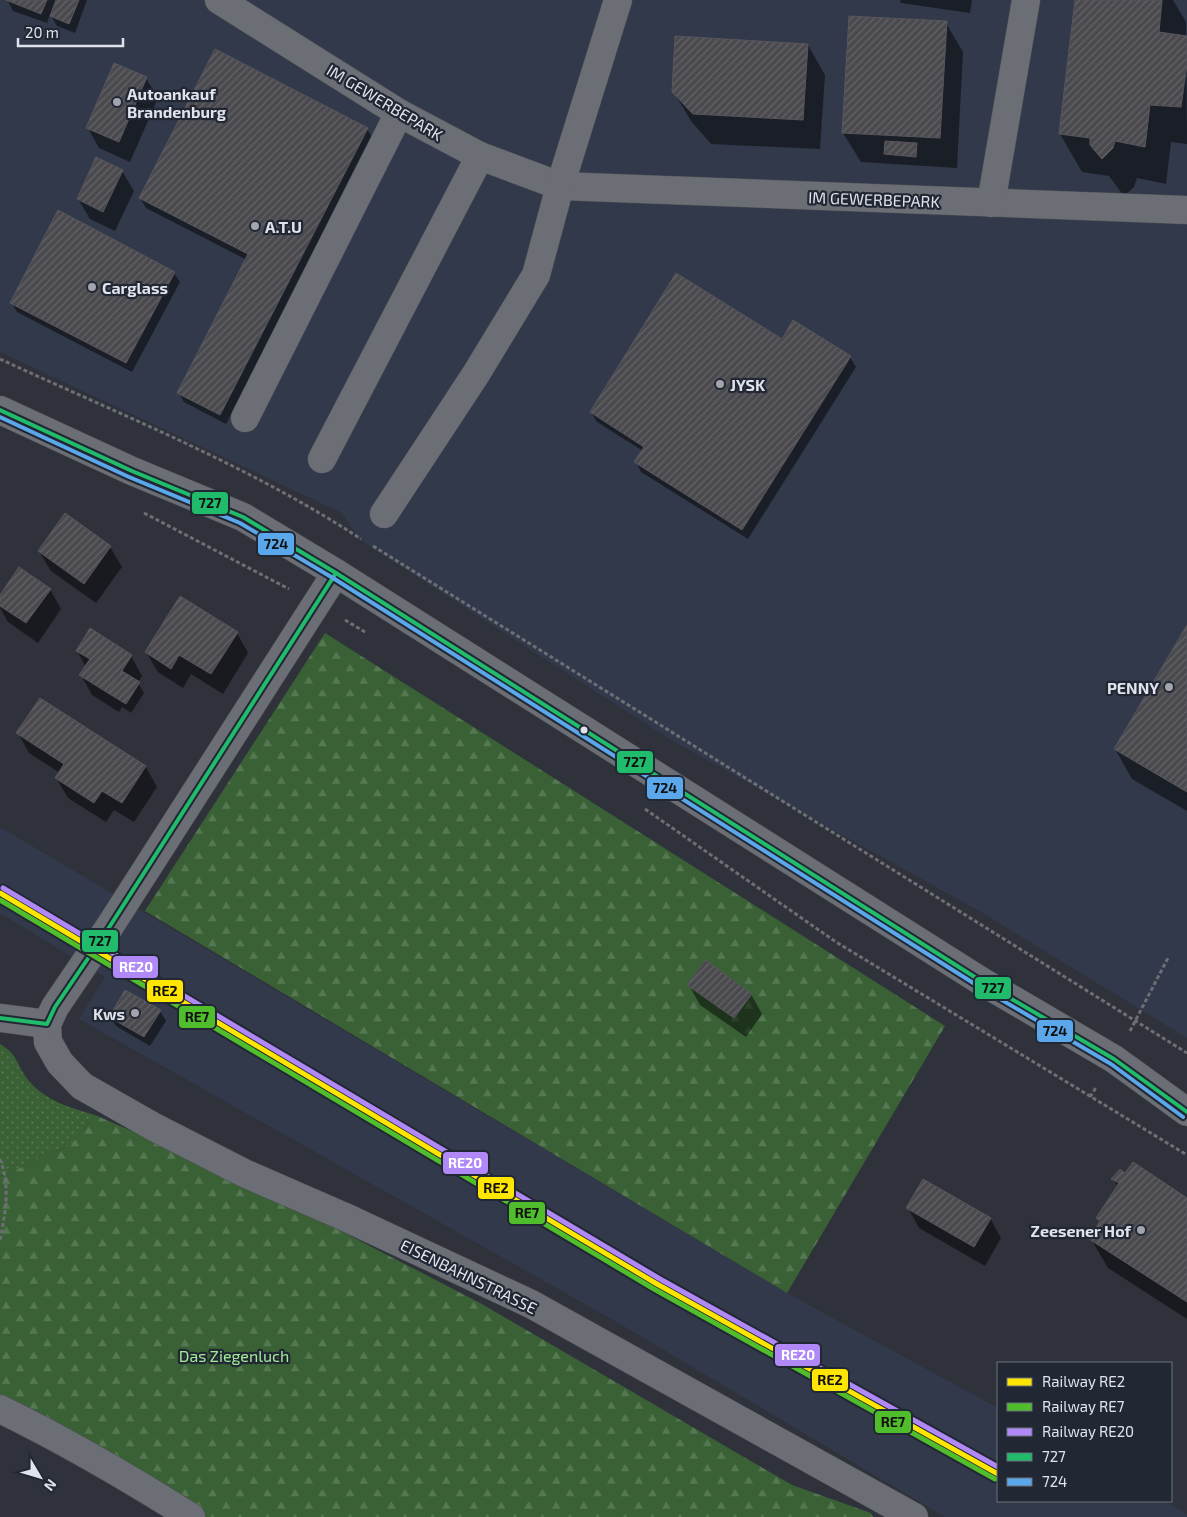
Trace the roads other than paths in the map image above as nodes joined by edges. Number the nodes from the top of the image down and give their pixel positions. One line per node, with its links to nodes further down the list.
1 (219, 0): 4 (street, IM GEWERBEPARK)
2 (618, 0): 6 (street)
3 (1026, 0): 7 (street)
4 (399, 113): 5 (street, IM GEWERBEPARK); 10 (street)
5 (480, 156): 6 (street, IM GEWERBEPARK); 11 (street)
6 (560, 186): 7 (street, IM GEWERBEPARK); 12 (street)
7 (991, 203): 8 (street, IM GEWERBEPARK)
8 (1187, 210)
9 (0, 410): 13 (street)
10 (245, 418)
11 (322, 459)
12 (384, 514)
13 (336, 573): 15 (street); 16 (street)
14 (0, 1018): 15 (street)
15 (47, 1024): 19 (street, EISENBAHNSTRASSE)
16 (1187, 1112)
17 (0, 1409): 18 (street)
18 (191, 1517)
19 (914, 1517)

